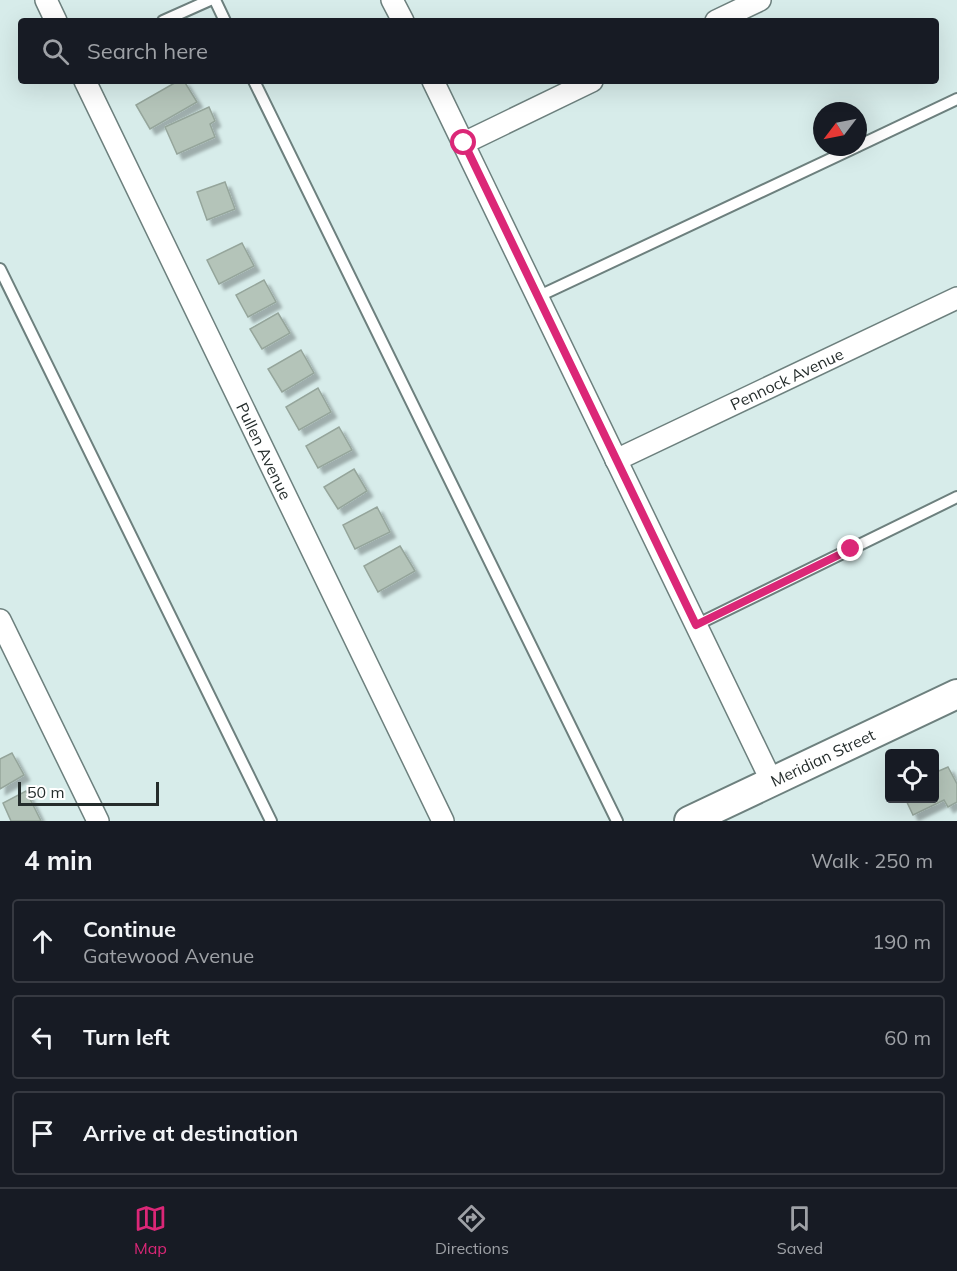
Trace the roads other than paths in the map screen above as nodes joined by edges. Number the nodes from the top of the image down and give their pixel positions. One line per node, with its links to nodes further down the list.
1 (46, 0): 6 (street)
2 (210, 0): 7 (lane)
3 (215, 0): 8 (lane)
4 (392, 0): 9 (street)
5 (760, 0): 10 (street)
6 (55, 18)
7 (170, 18)
8 (224, 18)
9 (401, 18)
10 (722, 18)
11 (86, 84): 30 (street, Pullen Avenue)
12 (256, 84): 31 (lane)
13 (434, 84): 17 (street)
14 (586, 84): 17 (street)
15 (957, 99): 16 (lane)
16 (867, 142)
17 (464, 143): 20 (street)
18 (838, 156): 20 (lane)
19 (0, 269): 29 (lane)
20 (537, 297): 22 (street)
21 (957, 298): 22 (street, Pennock Avenue)
22 (616, 460): 25 (street)
23 (957, 496): 25 (lane)
24 (0, 620): 28 (street)
25 (696, 625): 27 (street)
26 (957, 694): 27 (street, Meridian Street)
27 (771, 780): 32 (street, Meridian Street)
28 (98, 821)
29 (272, 821)
30 (443, 821)
31 (617, 821)
32 (690, 821)

